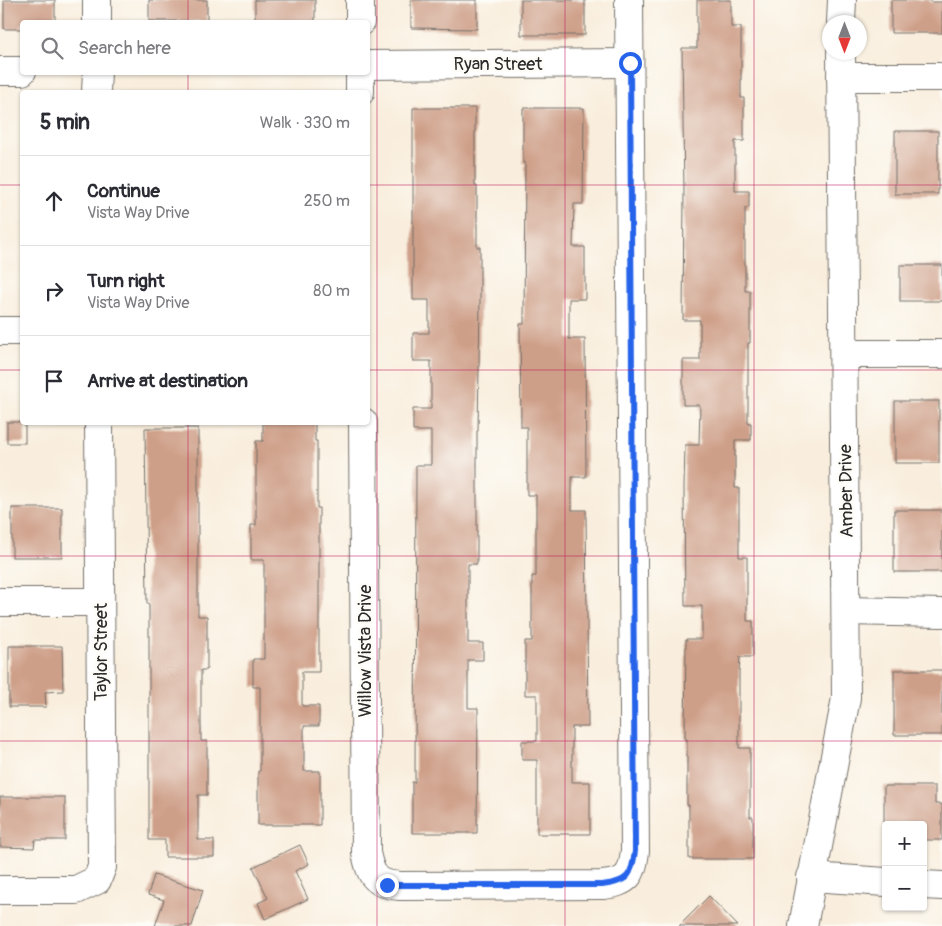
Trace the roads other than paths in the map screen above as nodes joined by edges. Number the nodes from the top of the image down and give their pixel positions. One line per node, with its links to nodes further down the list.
1 (97, 0): 6 (street)
2 (360, 0): 7 (street)
3 (629, 0): 8 (street)
4 (842, 0): 5 (street)
5 (842, 15)
6 (97, 20)
7 (360, 20)
8 (630, 63): 9 (street, Ryan Street); 23 (street, Willow Vista Drive)
9 (370, 65)
10 (842, 65): 15 (street); 20 (street, Amber Drive)
11 (0, 71): 12 (street)
12 (20, 71)
13 (97, 75): 16 (street)
14 (360, 75): 17 (street)
15 (942, 77)
16 (96, 90)
17 (360, 90)
18 (0, 331): 19 (street)
19 (20, 331)
20 (844, 354): 21 (street); 26 (street, Amber Drive)
21 (942, 354)
22 (100, 425): 25 (street, Taylor Street)
23 (363, 425)
24 (0, 602): 25 (street)
25 (100, 602): 32 (street, Taylor Street)
26 (846, 611): 27 (street); 28 (street, Amber Drive)
27 (942, 613)
28 (811, 877): 29 (street); 33 (street, Amber Drive)
29 (882, 882)
30 (927, 884): 31 (street)
31 (942, 886)
32 (0, 890)
33 (803, 926)

